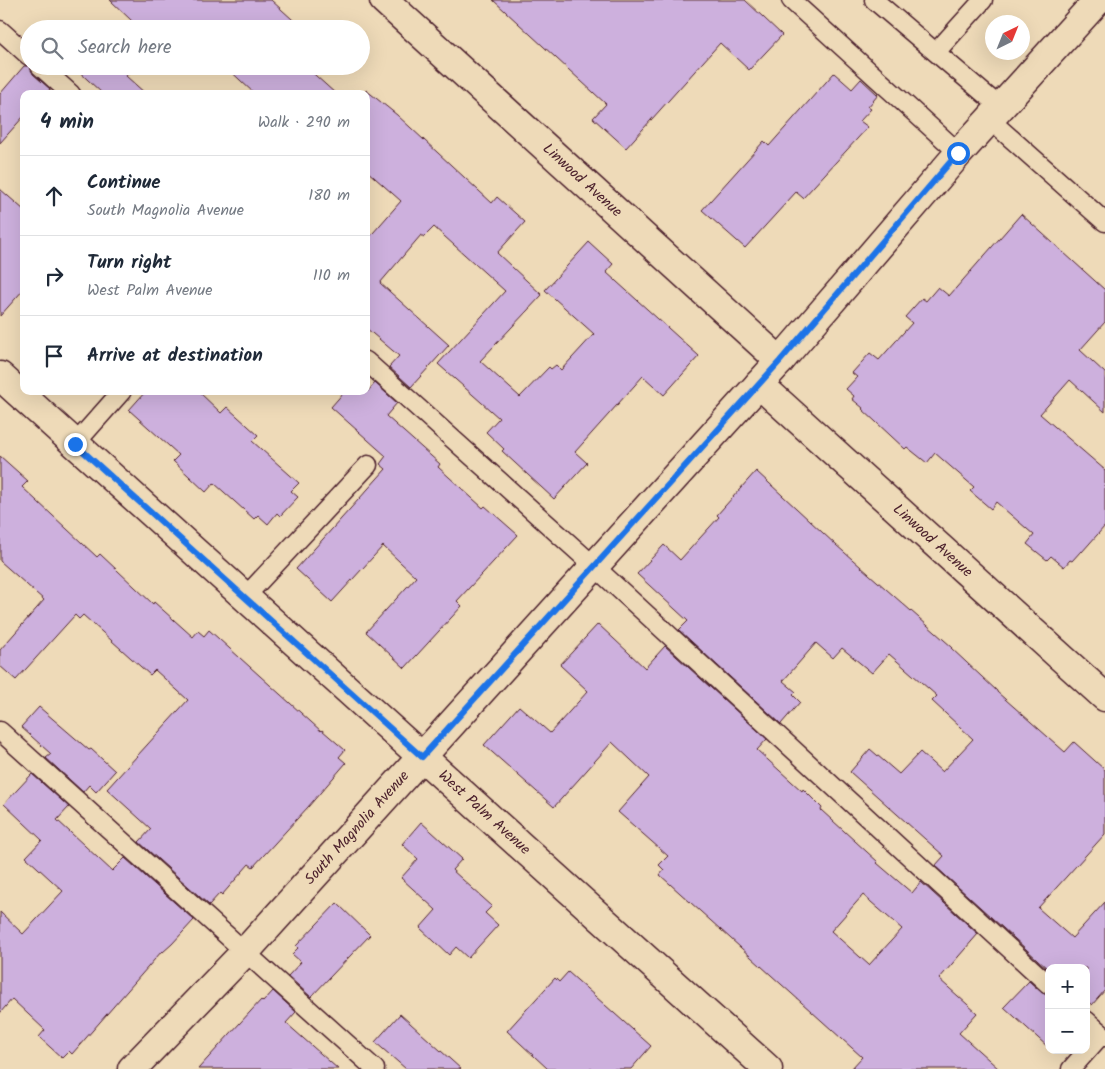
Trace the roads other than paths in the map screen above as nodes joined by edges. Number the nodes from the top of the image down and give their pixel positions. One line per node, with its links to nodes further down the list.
1 (384, 0): 14 (street, Linwood Avenue)
2 (791, 0): 12 (lane)
3 (874, 0): 8 (lane)
4 (983, 0): 8 (lane)
5 (1098, 0): 11 (street, South Magnolia Avenue)
6 (0, 30): 7 (lane)
7 (20, 48)
8 (936, 52): 11 (lane)
9 (50, 75): 10 (lane)
10 (67, 90)
11 (995, 113): 12 (street, South Magnolia Avenue); 13 (lane)
12 (958, 153): 14 (street, South Magnolia Avenue)
13 (1105, 222)
14 (780, 361): 17 (street, South Magnolia Avenue)
15 (370, 365): 23 (lane)
16 (0, 376): 18 (street, West Palm Avenue)
17 (759, 384): 23 (street, South Magnolia Avenue); 25 (street, Linwood Avenue)
18 (20, 394)
19 (21, 395): 21 (street, West Palm Avenue)
20 (118, 395): 21 (lane)
21 (75, 444): 24 (street, West Palm Avenue)
22 (368, 465): 24 (lane)
23 (594, 566): 27 (street, South Magnolia Avenue); 29 (lane)
24 (245, 597): 27 (street, West Palm Avenue)
25 (1105, 697)
26 (0, 731): 28 (lane)
27 (422, 757): 28 (street, South Magnolia Avenue); 34 (street, West Palm Avenue)
28 (245, 952): 32 (street, South Magnolia Avenue); 33 (lane)
29 (1045, 981)
30 (1090, 1024): 31 (lane)
31 (1104, 1036): 35 (lane)
32 (132, 1069)
33 (375, 1069)
34 (768, 1069)
35 (1071, 1069)

